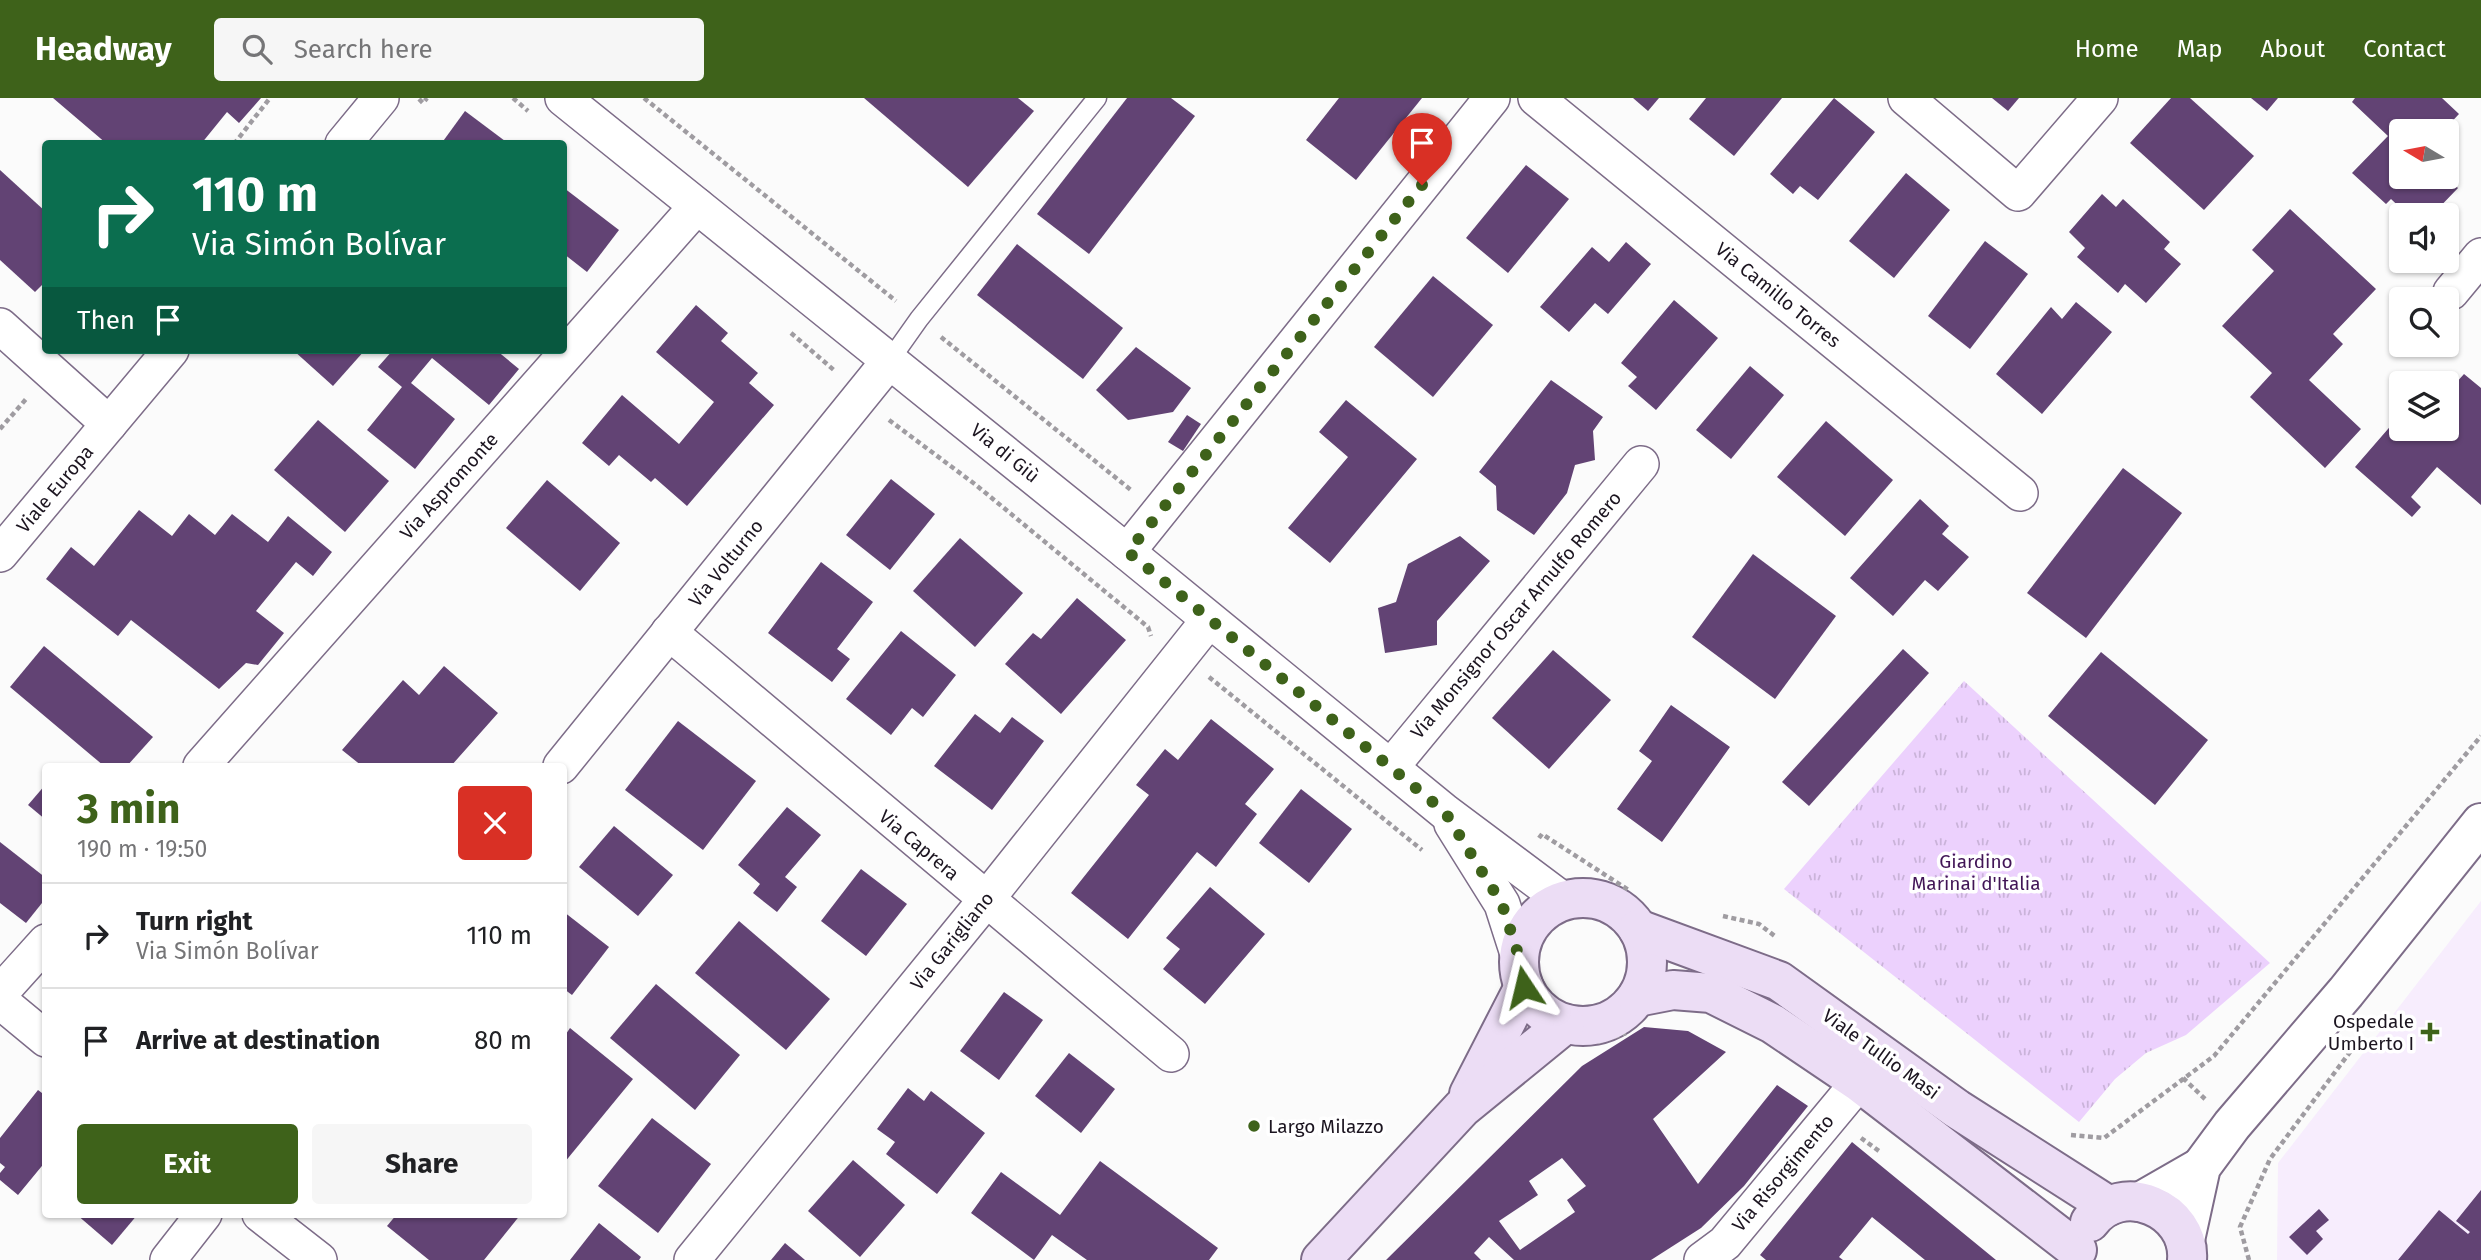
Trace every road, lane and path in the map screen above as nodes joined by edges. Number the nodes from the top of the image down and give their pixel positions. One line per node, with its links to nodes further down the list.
1 (270, 98): 12 (path)
2 (380, 98): 13 (street)
3 (417, 98): 4 (path)
4 (427, 98)
5 (513, 98): 11 (path)
6 (1097, 98): 22 (lane)
7 (1492, 98): 28 (street)
8 (1536, 98): 27 (street, Via Camillo Torres)
9 (1906, 98): 10 (street)
10 (2100, 98)
11 (549, 107): 14 (street, Via di Giù)
12 (237, 140)
13 (346, 140)
14 (697, 206): 19 (street, Via Aspromonte); 22 (street, Via di Giù)
15 (2481, 256): 16 (street)
16 (2455, 287)
17 (0, 326): 25 (street)
18 (787, 330): 23 (path)
19 (567, 353)
20 (168, 354): 25 (street, Viale Europa)
21 (566, 354): 34 (street, Via Aspromonte)
22 (890, 360): 28 (street, Via di Giù); 31 (street, Via Volturno)
23 (838, 374)
24 (882, 415): 32 (path)
25 (109, 424): 29 (street, Viale Europa)
26 (1641, 464): 36 (street, Via Monsignor Oscar Arnulfo Romero)
27 (2020, 492)
28 (1128, 552): 30 (street, Via di Giù)
29 (0, 554)
30 (1209, 620): 36 (street, Via di Giù); 40 (street, Via Garigliano)
31 (669, 632): 35 (street, Via Volturno); 40 (street, Via Caprera)
32 (1152, 638)
33 (1208, 676): 39 (path)
34 (204, 763)
35 (563, 763)
36 (1391, 766): 37 (street, Via di Giù)
37 (1445, 812): 41 (street, Via di Giù); 44 (street, Via di Giù)
38 (2481, 823): 54 (street)
39 (1430, 857)
40 (985, 901): 51 (street, Via Caprera); 63 (street, Via Garigliano)
41 (1564, 901): 42 (main road, Viale Tullio Masi); 44 (main road)
42 (1638, 929): 47 (main road); 55 (main road, Viale Tullio Masi)
43 (42, 946): 45 (street)
44 (1521, 972): 49 (main road); 53 (main road)
45 (0, 993)
46 (0, 1001): 48 (street)
47 (1636, 1014): 49 (main road); 49 (path); 52 (main road, Viale Tullio Masi)
48 (42, 1036)
49 (1577, 1037): 53 (main road)
50 (2359, 1040): 65 (path)
51 (1171, 1054)
52 (1858, 1082): 59 (street, Via Risorgimento); 60 (main road, Viale Tullio Masi)
53 (1462, 1108): 64 (main road)
54 (2202, 1167): 55 (street); 58 (street)
55 (2124, 1204): 58 (main road, Viale Tullio Masi); 60 (main road, Viale Tullio Masi)
56 (201, 1218): 61 (street)
57 (265, 1218): 62 (street)
58 (2186, 1250)
59 (1724, 1254)
60 (2078, 1255)
61 (168, 1260)
62 (319, 1260)
63 (692, 1260)
64 (1321, 1260)
65 (2249, 1260)

